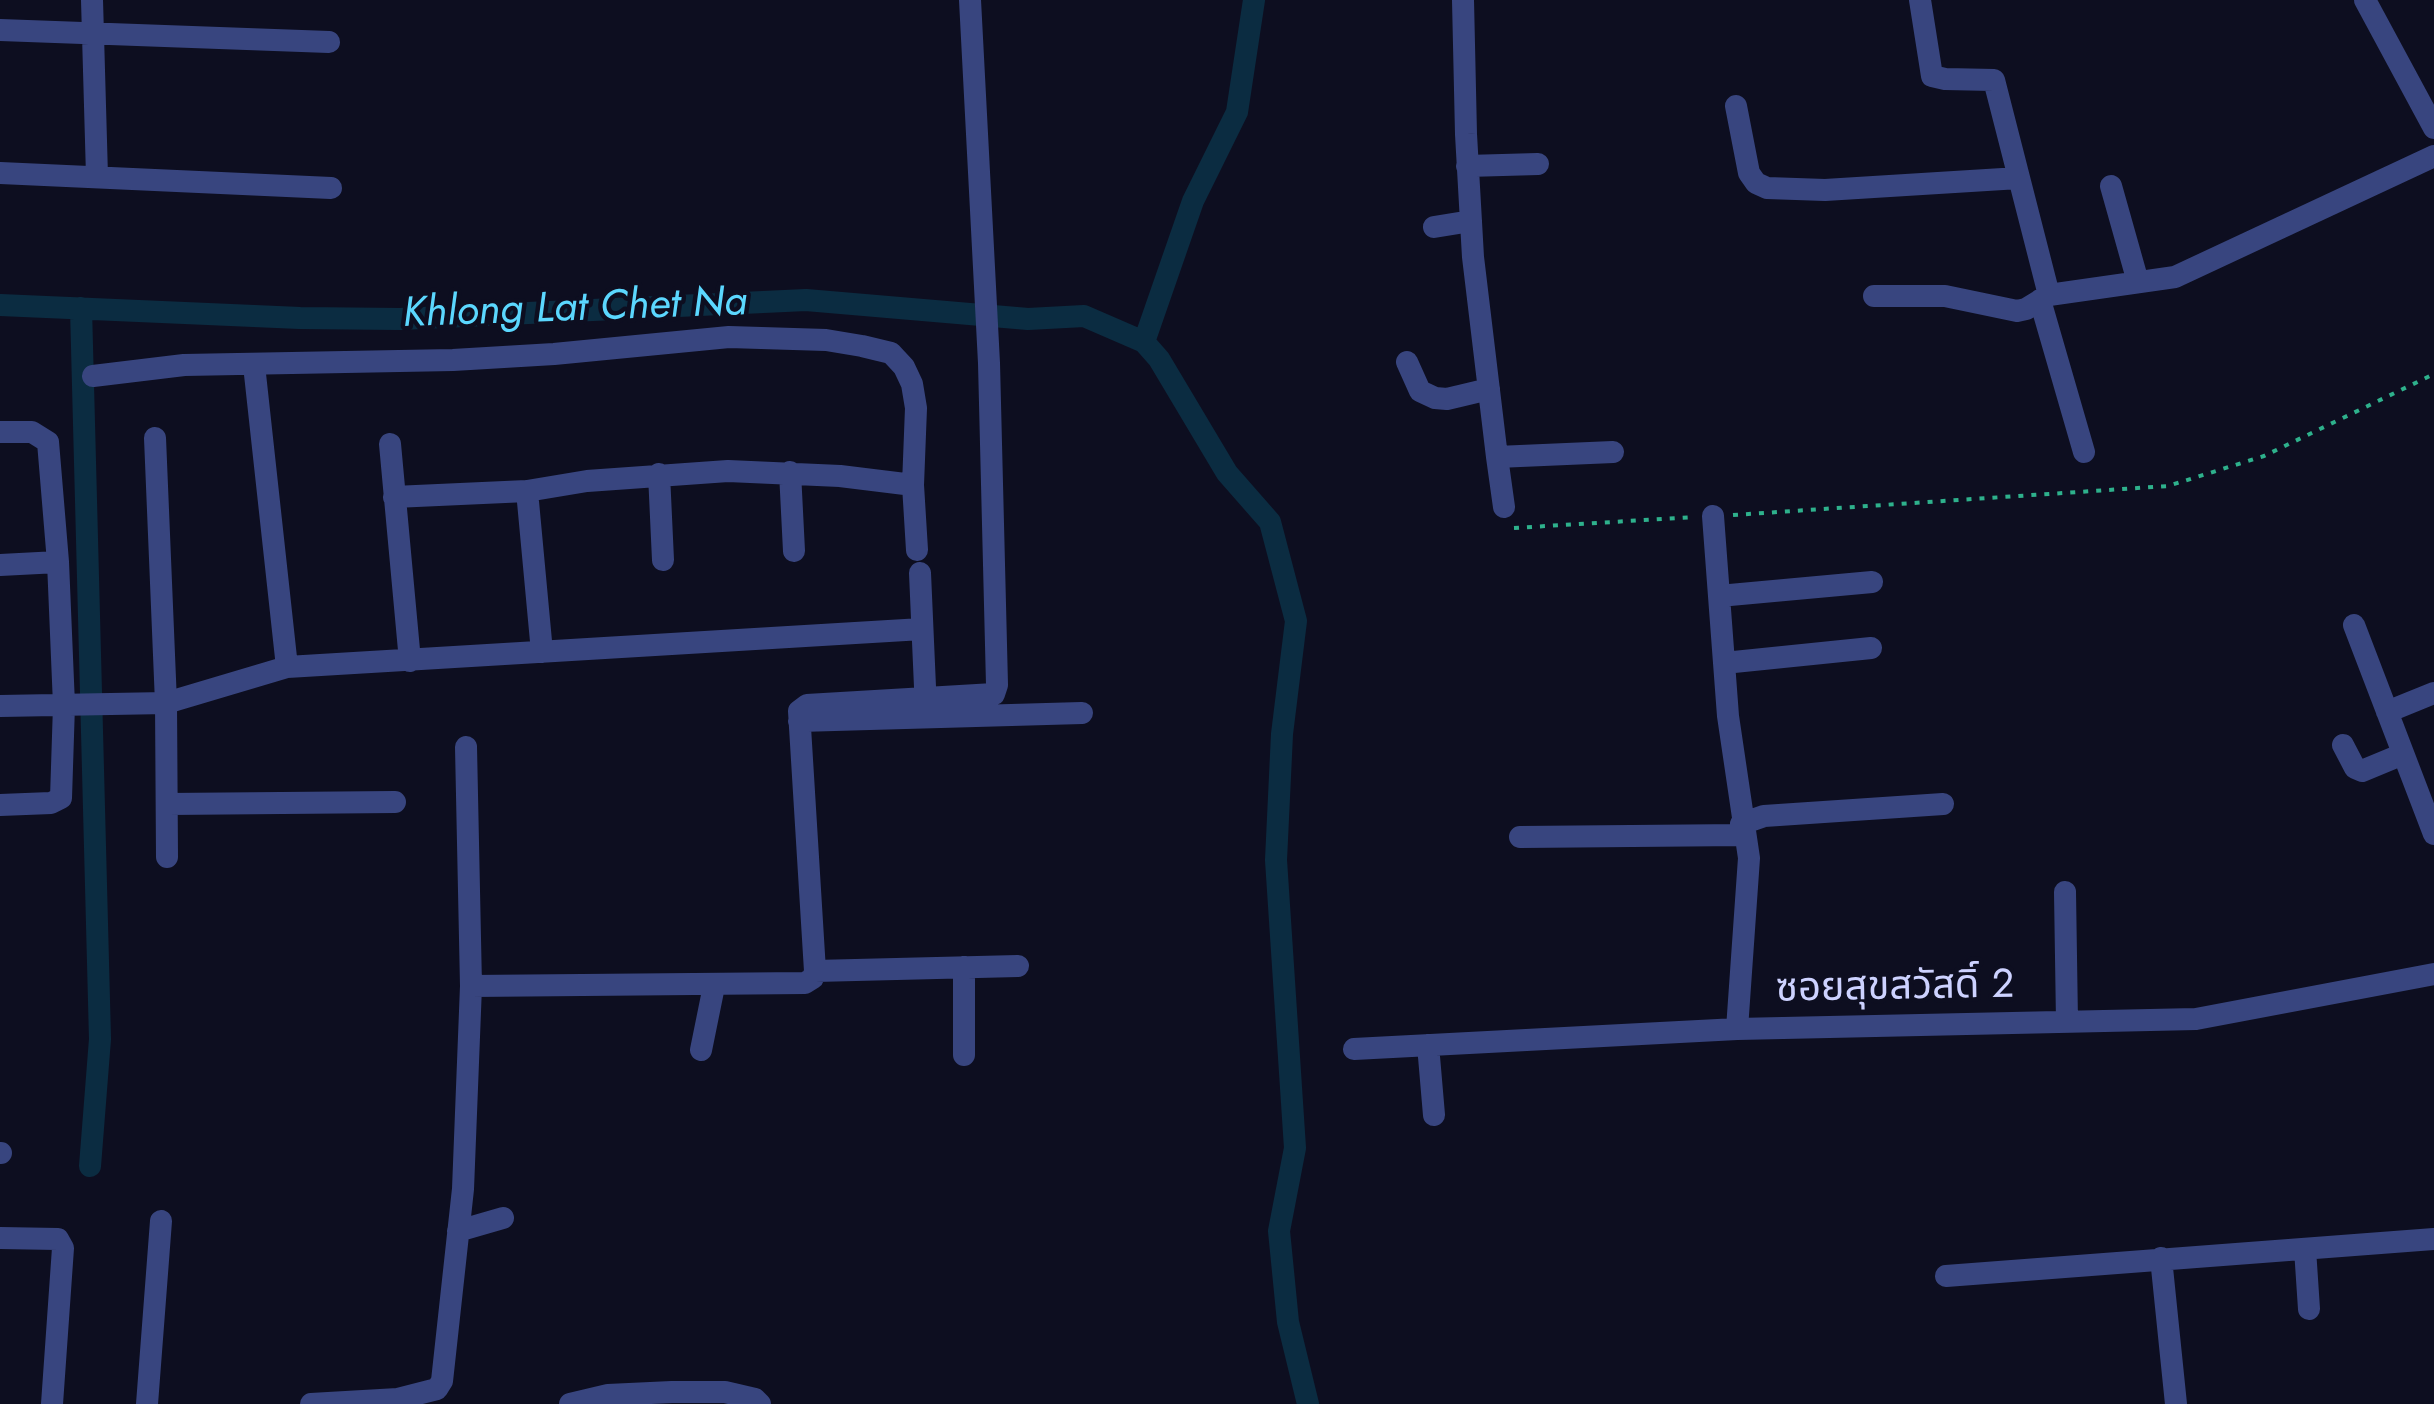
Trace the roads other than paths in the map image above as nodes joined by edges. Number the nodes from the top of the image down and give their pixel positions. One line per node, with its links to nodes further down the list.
1 (92, 0): 7 (street)
2 (970, 0): 61 (street)
3 (1463, 0): 13 (street)
4 (1920, 0): 16 (street)
5 (2365, 0): 10 (street)
6 (0, 30): 7 (street)
7 (93, 32): 8 (street); 15 (street)
8 (328, 42)
9 (1736, 106): 16 (street)
10 (2434, 128)
11 (2434, 156): 21 (street)
12 (1538, 164): 13 (street)
13 (1467, 166): 19 (street)
14 (0, 173): 15 (street)
15 (98, 176): 18 (street)
16 (2018, 178): 23 (street)
17 (2111, 186): 21 (street)
18 (331, 188)
19 (1471, 221): 20 (street); 27 (street)
20 (1434, 227)
21 (2138, 282): 23 (street)
22 (1874, 296): 23 (street)
23 (2045, 297): 32 (street)
24 (1408, 362): 27 (street)
25 (254, 364): 26 (street); 36 (street); 53 (street)
26 (93, 376)
27 (1489, 390): 33 (street)
28 (0, 432): 43 (street)
29 (155, 438): 56 (street)
30 (390, 444): 38 (street)
31 (1613, 452): 33 (street)
32 (2084, 452)
33 (1496, 457): 39 (street)
34 (790, 472): 35 (street); 36 (street); 41 (street)
35 (659, 474): 37 (street); 42 (street)
36 (913, 485): 48 (street)
37 (527, 491): 38 (street); 50 (street)
38 (394, 497): 51 (street)
39 (1504, 508)
40 (1713, 516): 46 (street)
41 (794, 552)
42 (663, 560)
43 (58, 562): 44 (street); 58 (street)
44 (0, 565)
45 (1872, 582): 46 (street)
46 (1719, 596): 52 (street)
47 (2354, 625): 59 (street)
48 (922, 628): 50 (street); 54 (street)
49 (1871, 648): 52 (street)
50 (542, 652): 51 (street)
51 (410, 661): 53 (street)
52 (1724, 663): 69 (street)
53 (287, 667): 56 (street)
54 (925, 687)
55 (2434, 692): 59 (street)
56 (166, 703): 58 (street); 66 (street)
57 (0, 706): 58 (street)
58 (71, 706): 68 (street)
59 (2387, 712): 64 (street)
60 (1082, 713): 61 (street)
61 (799, 720): 76 (street)
62 (2343, 745): 64 (street)
63 (466, 747): 78 (street)
64 (2403, 754): 70 (street)
65 (395, 802): 66 (street)
66 (168, 804): 72 (street)
67 (1943, 804): 69 (street)
68 (0, 805)
69 (1742, 829): 71 (street); 81 (street)
70 (2434, 834)
71 (1520, 837)
72 (167, 857)
73 (2064, 892): 80 (street)
74 (1018, 966): 75 (street)
75 (964, 967): 76 (street); 85 (street)
76 (815, 971): 79 (street)
77 (2434, 974): 80 (street, ซอยสุขสวัสดิ์ 2)
78 (472, 986): 79 (street); 89 (street)
79 (714, 986): 84 (street)
80 (2066, 1022): 81 (street, ซอยสุขสวัสดิ์ 2)
81 (1737, 1029): 82 (street, ซอยสุขสวัสดิ์ 2)
82 (1428, 1045): 83 (street, ซอยสุขสวัสดิ์ 2); 86 (street)
83 (1354, 1049)
84 (702, 1050)
85 (964, 1055)
86 (1434, 1115)
87 (503, 1218): 89 (street)
88 (161, 1221): 99 (street)
89 (458, 1232): 97 (street)
90 (0, 1238): 98 (street)
91 (2434, 1239): 92 (street)
92 (2305, 1249): 93 (street); 95 (street)
93 (2161, 1258): 94 (street); 103 (street)
94 (1946, 1276)
95 (2309, 1309)
96 (644, 1399): 101 (street); 102 (street)
97 (400, 1401): 100 (street)
98 (52, 1404)
99 (146, 1404)
100 (311, 1404)
101 (570, 1404)
102 (760, 1404)
103 (2176, 1404)

